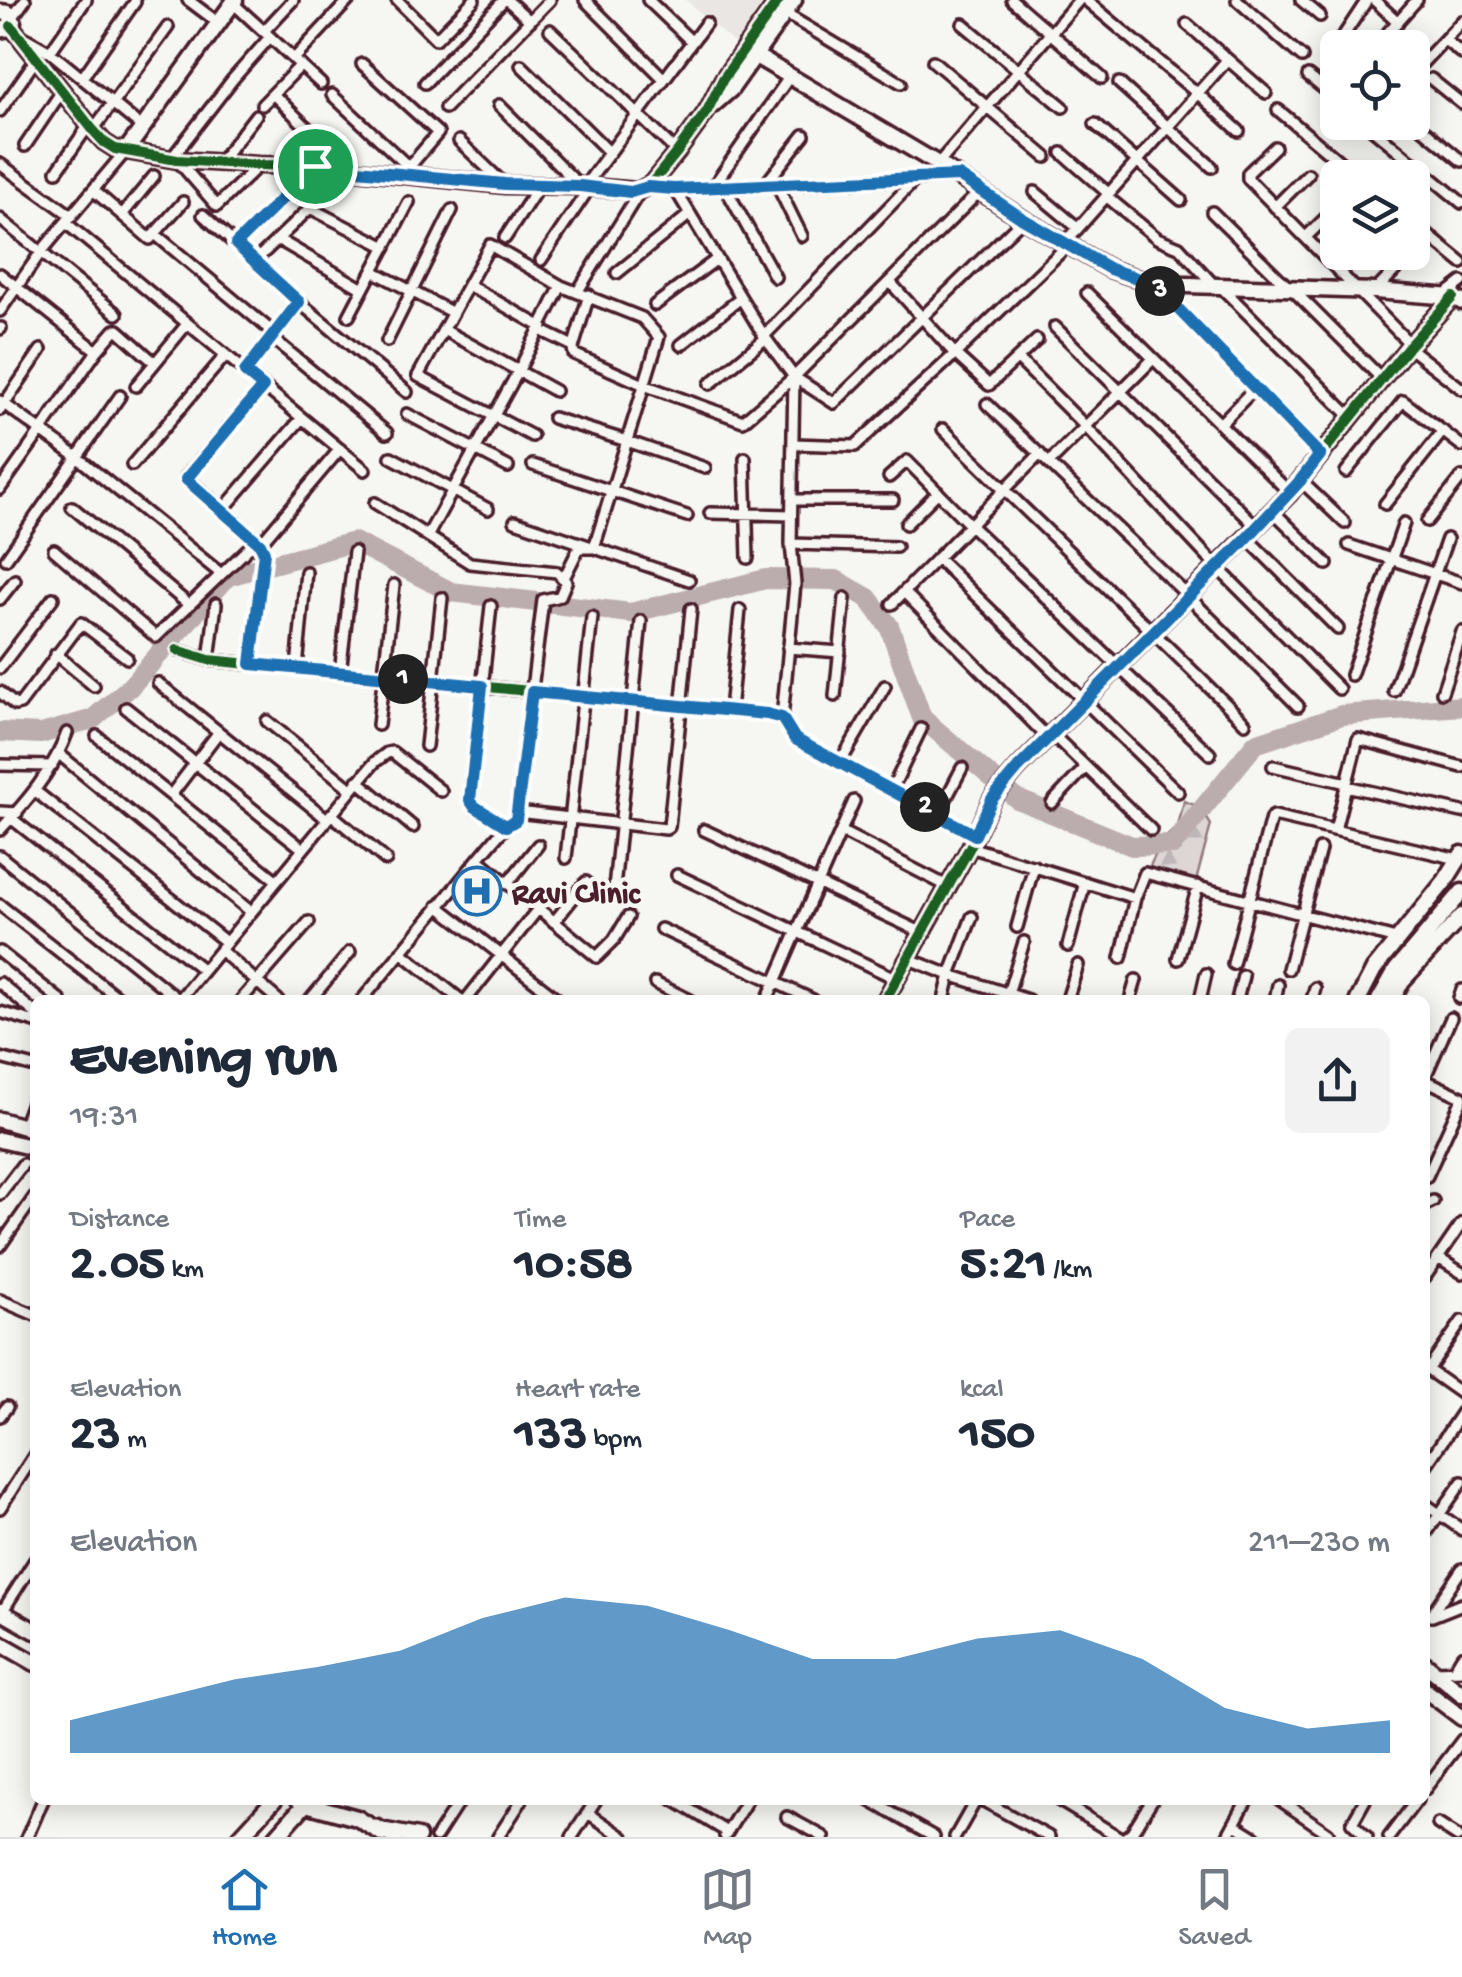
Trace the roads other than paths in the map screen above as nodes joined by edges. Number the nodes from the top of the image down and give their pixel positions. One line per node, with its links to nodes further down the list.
1 (25, 0): 24 (street)
2 (86, 0): 41 (street)
3 (188, 0): 23 (street)
4 (293, 0): 35 (street)
5 (349, 0): 46 (street)
6 (474, 0): 20 (street)
7 (506, 0): 25 (street); 56 (street)
8 (550, 0): 25 (street)
9 (586, 0): 55 (street)
10 (648, 0): 38 (street)
11 (794, 0): 21 (street)
12 (1012, 0): 36 (street)
13 (1082, 0): 36 (street); 62 (street)
14 (1237, 0): 43 (street)
15 (1301, 0): 22 (street)
16 (1371, 0): 26 (street); 33 (street)
17 (1417, 0): 26 (street)
18 (234, 1): 35 (street); 80 (street)
19 (136, 2): 52 (street)
20 (403, 2)
21 (782, 7): 39 (street); 57 (street)
22 (1320, 16)
23 (212, 18)
24 (6, 20): 41 (street)
25 (530, 21): 72 (street)
26 (1398, 22): 34 (street)
27 (1462, 22): 37 (street)
28 (706, 23): 38 (street)
29 (964, 24): 49 (street)
30 (1188, 24): 44 (street)
31 (168, 27): 66 (street)
32 (550, 30): 75 (street)
33 (1349, 30)
34 (1391, 30)
35 (267, 34): 46 (street); 93 (street)
36 (1050, 34): 49 (street); 53 (street)
37 (1444, 40): 40 (street); 42 (street)
38 (692, 42): 55 (street)
39 (750, 51): 50 (street); 90 (street)
40 (1462, 54)
41 (44, 55): 52 (street); 61 (street); 74 (street)
42 (1430, 55)
43 (1302, 57)
44 (1227, 60): 62 (street); 63 (street)
45 (933, 61): 70 (street)
46 (297, 62): 58 (street); 64 (street)
47 (362, 64): 105 (street)
48 (521, 64): 89 (street)
49 (1018, 70): 70 (street); 71 (street)
50 (790, 76): 99 (street); 116 (street)
51 (1308, 76): 60 (street)
52 (82, 78): 66 (street)
53 (1102, 78)
54 (1430, 78): 67 (street)
55 (664, 79): 75 (street)
56 (425, 83)
57 (901, 83)
58 (321, 84)
59 (1119, 84): 78 (street)
60 (1320, 86)
61 (62, 91): 79 (street); 86 (street)
62 (1197, 93): 78 (street); 81 (street)
63 (1266, 93)
64 (274, 94): 68 (street); 103 (street)
65 (332, 95): 105 (street)
66 (112, 104): 79 (street); 80 (street)
67 (1462, 104)
68 (262, 105)
69 (498, 105): 114 (street)
70 (987, 107): 92 (street); 99 (street)
71 (1063, 107)
72 (445, 108)
73 (1278, 110): 95 (street)
74 (0, 111)
75 (637, 114): 89 (street); 90 (street)
76 (256, 115): 97 (street)
77 (1095, 124): 94 (street)
78 (1168, 127): 94 (street); 102 (street)
79 (91, 128): 88 (street); 104 (street)
80 (144, 128): 88 (street)
81 (1239, 132)
82 (1430, 134): 96 (street)
83 (804, 136): 113 (street)
84 (1386, 140): 126 (street)
85 (459, 142): 110 (street)
86 (25, 146)
87 (1275, 147): 127 (street)
88 (125, 152): 93 (street); 119 (street)
89 (609, 152): 114 (street)
90 (677, 152): 117 (street)
91 (1062, 152): 122 (street)
92 (1046, 157)
93 (174, 160): 97 (street); 100 (street)
94 (1138, 160): 122 (street); 123 (street)
95 (1338, 160)
96 (1462, 160)
97 (220, 163): 100 (street)
98 (0, 164): 135 (street)
99 (938, 164): 108 (street)
100 (259, 166): 101 (street)
101 (315, 166): 103 (street); 144 (street)
102 (1212, 167)
103 (348, 168): 105 (street)
104 (57, 170)
105 (413, 171): 110 (street)
106 (1308, 174): 127 (street)
107 (154, 176): 132 (street)
108 (959, 176): 109 (street); 120 (street)
109 (915, 180): 112 (street); 187 (street)
110 (505, 184): 111 (street)
111 (540, 185): 114 (street); 142 (street)
112 (777, 185): 113 (street); 139 (street)
113 (764, 186): 115 (street)
114 (585, 187): 117 (street); 150 (street)
115 (725, 187): 116 (street); 158 (street)
116 (712, 188): 118 (street)
117 (644, 189): 118 (street); 171 (street)
118 (674, 189): 131 (street)
119 (93, 190): 132 (street); 135 (street)
120 (981, 190): 134 (street); 159 (street)
121 (1035, 192): 137 (street)
122 (1107, 194): 137 (street); 165 (street)
123 (1181, 200)
124 (183, 202): 138 (street)
125 (409, 202): 146 (street)
126 (1462, 203)
127 (1275, 207): 141 (street)
128 (452, 210): 169 (street)
129 (1212, 212): 166 (street)
130 (203, 214): 144 (street)
131 (690, 214): 149 (street); 156 (street)
132 (122, 216): 138 (street)
133 (0, 219): 148 (street)
134 (1023, 219): 145 (street); 181 (street)
135 (69, 220): 148 (street); 182 (street)
136 (1320, 223): 141 (street)
137 (1078, 228): 145 (street)
138 (156, 234): 186 (street)
139 (802, 236)
140 (1430, 236): 152 (street)
141 (1306, 237): 147 (street)
142 (505, 238)
143 (279, 240): 146 (street); 151 (street); 167 (street)
144 (236, 244): 151 (street)
145 (1066, 244): 161 (street); 195 (street)
146 (386, 247): 155 (street)
147 (1320, 251)
148 (41, 252): 163 (street); 179 (street)
149 (717, 259): 173 (street); 176 (street)
150 (541, 260)
151 (255, 262): 175 (street)
152 (1462, 262)
153 (1339, 270): 168 (street)
154 (1396, 270): 170 (street)
155 (373, 271): 167 (street); 169 (street)
156 (617, 273)
157 (0, 274): 163 (street)
158 (774, 277)
159 (890, 282): 181 (street); 202 (street)
160 (1462, 282): 174 (street)
161 (1154, 284): 165 (street); 208 (street)
162 (468, 285): 164 (street); 178 (street); 184 (street)
163 (16, 286): 177 (street); 194 (street)
164 (561, 286): 171 (street); 184 (street)
165 (1218, 286): 166 (street); 218 (street)
166 (1290, 288): 168 (street); 203 (street)
167 (363, 289): 180 (street)
168 (1359, 291): 170 (street); 192 (street)
169 (412, 292): 178 (street); 189 (street)
170 (1375, 292): 174 (street)
171 (584, 293): 191 (street); 205 (street)
172 (1087, 293): 197 (street)
173 (741, 298): 187 (street); 190 (street)
174 (1453, 298): 192 (street)
175 (299, 302): 186 (street); 211 (street)
176 (655, 305)
177 (0, 311)
178 (453, 313): 185 (street)
179 (116, 314)
180 (349, 316)
181 (922, 317): 195 (street); 202 (street)
182 (187, 324): 196 (street); 199 (street)
183 (1055, 327): 212 (street)
184 (541, 328): 191 (street); 200 (street)
185 (444, 330): 200 (street); 217 (street)
186 (274, 336): 201 (street); 226 (street)
187 (765, 337): 202 (street); 204 (street)
188 (1038, 340): 198 (street)
189 (387, 341)
190 (680, 345)
191 (573, 346): 205 (street)
192 (1409, 346): 203 (street); 209 (street)
193 (40, 350): 215 (street)
194 (97, 351): 199 (street); 224 (street)
195 (955, 354): 198 (street); 229 (street)
196 (226, 356): 201 (street); 240 (street)
197 (1154, 359): 212 (street); 221 (street)
198 (1018, 360): 222 (street)
199 (155, 363): 206 (street)
200 (519, 370): 210 (street); 217 (street)
201 (245, 372): 207 (street)
202 (794, 377): 205 (street); 229 (street)
203 (1382, 379): 218 (street)
204 (710, 384)
205 (644, 385): 228 (street)
206 (136, 386)
207 (263, 387): 219 (street); 259 (street)
208 (1255, 388): 221 (street); 234 (street)
209 (1462, 389)
210 (555, 391)
211 (407, 392)
212 (1120, 392): 222 (street); 271 (street)
213 (120, 396): 235 (street)
214 (987, 404): 233 (street)
215 (1, 405): 224 (street)
216 (407, 414): 232 (street)
217 (494, 416): 227 (street); 232 (street)
218 (1351, 417): 234 (street)
219 (302, 418): 231 (street); 259 (street)
220 (553, 418): 228 (street)
221 (1220, 424): 247 (street)
222 (1085, 426): 238 (street); 286 (street)
223 (943, 429): 250 (street)
224 (41, 430): 235 (street); 248 (street)
225 (1443, 431): 230 (street); 244 (street); 256 (street)
226 (386, 432)
227 (532, 436)
228 (627, 441): 242 (street); 251 (street)
229 (793, 444): 253 (street)
230 (1462, 446)
231 (340, 449): 243 (street); 274 (street)
232 (476, 450): 241 (street); 249 (street)
233 (1040, 454): 238 (street); 250 (street)
234 (1320, 455): 247 (street)
235 (77, 457): 281 (street); 288 (street)
236 (391, 457): 249 (street)
237 (745, 458): 262 (street)
238 (1049, 463): 296 (street)
239 (533, 464): 251 (street)
240 (132, 465)
241 (508, 467)
242 (705, 468)
243 (365, 470)
244 (1346, 472)
245 (1462, 477): 266 (street)
246 (889, 478): 252 (street)
247 (1295, 487): 260 (street); 267 (street)
248 (0, 490)
249 (454, 490): 258 (street); 272 (street)
250 (1004, 490): 270 (street); 310 (street)
251 (611, 491): 263 (street); 278 (street)
252 (938, 492): 269 (street); 270 (street)
253 (792, 500): 254 (street); 264 (street)
254 (893, 500)
255 (375, 503): 272 (street)
256 (1385, 504)
257 (72, 507): 301 (street)
258 (488, 509)
259 (222, 511): 274 (street)
260 (1273, 511): 271 (street); 285 (street)
261 (710, 512): 262 (street)
262 (746, 514): 264 (street); 282 (street)
263 (687, 516)
264 (791, 516): 275 (street)
265 (515, 521): 278 (street)
266 (1428, 522)
267 (1345, 523)
268 (1404, 523): 284 (street)
269 (906, 524)
270 (970, 525): 283 (street); 319 (street)
271 (1252, 533): 286 (street); 309 (street)
272 (428, 535): 291 (street)
273 (1447, 539): 289 (street)
274 (258, 543): 288 (street); 318 (street)
275 (791, 544): 277 (street); 312 (street)
276 (1349, 545): 284 (street)
277 (896, 547)
278 (594, 548): 291 (street); 292 (street)
279 (54, 550): 301 (street)
280 (354, 552): 322 (street)
281 (6, 558)
282 (748, 558)
283 (938, 558): 295 (street); 337 (street)
284 (1392, 560): 289 (street); 323 (street)
285 (1326, 564)
286 (1218, 568): 296 (street); 330 (street)
287 (306, 572): 321 (street)
288 (220, 573): 301 (street)
289 (1435, 574): 293 (street); 331 (street)
290 (14, 580): 300 (street)
291 (565, 580): 333 (street)
292 (689, 580)
293 (1462, 582)
294 (394, 584): 324 (street)
295 (904, 592): 303 (street); 351 (street)
296 (1188, 596): 310 (street); 339 (street)
297 (53, 598): 320 (street)
298 (442, 598): 325 (street)
299 (846, 598): 314 (street)
300 (0, 600)
301 (188, 604)
302 (216, 604): 317 (street)
303 (892, 604)
304 (491, 606): 328 (street)
305 (691, 609): 340 (street)
306 (740, 610): 342 (street)
307 (592, 618): 336 (street)
308 (641, 621): 338 (street)
309 (1338, 629)
310 (1153, 631): 319 (street); 345 (street)
311 (1462, 632): 334 (street)
312 (788, 648): 314 (street); 343 (street)
313 (177, 650): 317 (street)
314 (840, 652): 335 (street)
315 (56, 654): 316 (street); 327 (street); 332 (street)
316 (127, 658)
317 (209, 660): 318 (street)
318 (251, 664): 321 (street)
319 (1119, 666): 337 (street); 354 (street)
320 (0, 668)
321 (297, 668): 322 (street)
322 (340, 673): 324 (street)
323 (1352, 675)
324 (384, 677): 325 (street); 346 (street)
325 (433, 682): 328 (street); 352 (street)
326 (158, 684): 349 (street)
327 (94, 686)
328 (482, 686): 333 (street); 380 (street)
329 (885, 686): 355 (street)
330 (1340, 689)
331 (1394, 691)
332 (0, 692)
333 (532, 692): 336 (street); 373 (street)
334 (1442, 692)
335 (836, 696)
336 (584, 697): 338 (street); 378 (street)
337 (1084, 701): 351 (street); 368 (street)
338 (632, 702): 340 (street); 379 (street)
339 (1298, 706)
340 (682, 707): 342 (street); 379 (street)
341 (126, 708): 356 (street)
342 (730, 710): 343 (street)
343 (782, 718): 355 (street)
344 (268, 720): 364 (street)
345 (1245, 723)
346 (378, 725)
347 (921, 729): 365 (street)
348 (66, 733): 353 (street)
349 (218, 733): 356 (street); 377 (street)
350 (97, 736): 369 (street)
351 (1050, 736): 362 (street); 387 (street)
352 (426, 746)
353 (59, 754): 358 (street); 413 (street)
354 (1210, 754)
355 (840, 763): 365 (street)
356 (195, 764): 369 (street); 389 (street)
357 (0, 765): 358 (street)
358 (52, 766): 366 (street)
359 (1273, 766): 363 (street)
360 (1462, 767): 363 (street)
361 (962, 768): 375 (street)
362 (1086, 768): 371 (street); 384 (street)
363 (1346, 784): 374 (street); 385 (street)
364 (354, 785): 367 (street); 377 (street); 381 (street)
365 (892, 789): 375 (street)
366 (35, 790): 376 (street); 426 (street)
367 (441, 791)
368 (1178, 792)
369 (171, 795): 398 (street)
370 (854, 801): 386 (street)
371 (1052, 804)
372 (0, 812): 376 (street)
373 (517, 812): 378 (street); 380 (street)
374 (1462, 812)
375 (938, 814): 387 (street)
376 (14, 815): 382 (street); 438 (street)
377 (329, 816): 389 (street); 394 (street)
378 (571, 818): 379 (street); 393 (street)
379 (620, 823): 406 (street)
380 (506, 826): 395 (street)
381 (413, 827)
382 (0, 830)
383 (704, 830): 402 (street)
384 (1152, 830)
385 (1335, 830): 392 (street); 409 (street)
386 (842, 832): 402 (street); 405 (street)
387 (973, 841): 396 (street); 405 (street)
388 (538, 845): 403 (street)
389 (303, 849): 398 (street)
390 (1320, 849): 414 (street)
391 (0, 856): 452 (street)
392 (1460, 857): 399 (street)
393 (566, 858)
394 (386, 860)
395 (478, 860): 403 (street); 411 (street)
396 (1034, 866): 401 (street); 420 (street)
397 (677, 875): 422 (street)
398 (276, 880): 413 (street)
399 (1445, 881): 407 (street); 424 (street)
400 (586, 882): 419 (street)
401 (1085, 882): 408 (street); 427 (street)
402 (818, 883): 422 (street); 423 (street)
403 (508, 884): 412 (street)
404 (1198, 886): 408 (street); 409 (street); 434 (street)
405 (948, 887): 423 (street)
406 (614, 888)
407 (1461, 894): 475 (street)
408 (1135, 898): 432 (street)
409 (1249, 899): 414 (street); 435 (street)
410 (0, 905): 451 (street)
411 (438, 906): 430 (street); 431 (street)
412 (538, 909): 419 (street); 431 (street)
413 (250, 911): 426 (street)
414 (1302, 913): 424 (street); 437 (street)
415 (972, 916): 440 (street)
416 (1462, 916): 476 (street)
417 (628, 917): 419 (street)
418 (309, 922): 444 (street)
419 (554, 922)
420 (1017, 927)
421 (662, 928): 445 (street)
422 (797, 931): 442 (street); 445 (street)
423 (924, 933): 433 (street)
424 (1396, 939): 474 (street)
425 (1024, 942): 467 (street)
426 (223, 946): 438 (street); 444 (street)
427 (1068, 946)
428 (0, 952): 450 (street)
429 (350, 952): 456 (street)
430 (401, 952): 457 (street); 458 (street)
431 (501, 955): 459 (street); 460 (street)
432 (1121, 958)
433 (909, 959): 440 (street); 442 (street)
434 (1178, 959)
435 (1233, 964)
436 (1078, 965): 468 (street)
437 (1288, 969)
438 (203, 970): 453 (street)
439 (1206, 974): 470 (street)
440 (950, 975): 465 (street); 466 (street)
441 (1243, 976): 471 (street)
442 (898, 979): 464 (street)
443 (1136, 980): 469 (street)
444 (257, 982): 454 (street); 455 (street)
445 (775, 982): 462 (street); 463 (street)
446 (0, 983): 477 (street)
447 (655, 984): 461 (street)
448 (1278, 984): 472 (street)
449 (1316, 988): 473 (street)
450 (54, 995)
451 (115, 995)
452 (173, 995)
453 (183, 995)
454 (246, 995)
455 (272, 995)
456 (314, 995)
457 (368, 995)
458 (457, 995)
459 (468, 995)
460 (553, 995)
461 (679, 995)
462 (769, 995)
463 (802, 995)
464 (888, 995)
465 (945, 995)
466 (1004, 995)
467 (1007, 995)
468 (1068, 995)
469 (1132, 995)
470 (1201, 995)
471 (1238, 995)
472 (1276, 995)
473 (1314, 995)
474 (1361, 995)
475 (1383, 995)
476 (1395, 995)
477 (30, 1008)
478 (0, 1012): 480 (street)
479 (1451, 1018): 483 (street)
480 (30, 1021)
481 (0, 1058): 482 (street)
482 (30, 1066)
483 (1430, 1066)
484 (1430, 1081): 485 (street)
485 (1462, 1098): 491 (street)
486 (0, 1120): 487 (street)
487 (29, 1128)
488 (0, 1140): 489 (street)
489 (30, 1147)
490 (23, 1164): 492 (street)
491 (1430, 1171)
492 (0, 1194)
493 (30, 1203): 495 (street)
494 (1462, 1222): 496 (street)
495 (0, 1246)
496 (1438, 1258): 497 (street); 498 (street)
497 (1430, 1270)
498 (1462, 1273)
499 (0, 1300): 500 (street)
500 (30, 1314)
501 (1462, 1321): 502 (street)
502 (1430, 1368)
503 (1430, 1374): 504 (street)
504 (1462, 1394)
505 (7, 1406): 507 (street)
506 (1462, 1412): 508 (street)
507 (0, 1416)
508 (1430, 1460)
509 (30, 1462): 512 (street)
510 (1462, 1482): 513 (street)
511 (1430, 1507): 513 (street)
512 (0, 1508)
513 (1440, 1514): 514 (street); 515 (street)
514 (1430, 1528)
515 (1462, 1530)
516 (30, 1568): 519 (street)
517 (1462, 1568): 520 (street)
518 (1462, 1604): 521 (street)
519 (1, 1611): 522 (street)
520 (1430, 1614)
521 (1430, 1616)
522 (30, 1628)
523 (0, 1643): 525 (street)
524 (1462, 1656): 528 (street)
525 (30, 1660)
526 (1430, 1668): 528 (street)
527 (1430, 1669): 529 (street)
528 (1458, 1670)
529 (1462, 1694)
530 (1430, 1695): 531 (street)
531 (1462, 1718)
532 (1462, 1740): 533 (street)
533 (1430, 1782)
534 (41, 1805): 564 (street)
535 (269, 1805): 565 (street)
536 (301, 1805): 562 (street)
537 (316, 1805): 557 (street)
538 (342, 1805): 557 (street)
539 (457, 1805): 568 (street)
540 (519, 1805): 569 (street)
541 (593, 1805): 555 (street)
542 (681, 1805): 563 (street)
543 (744, 1805): 563 (street)
544 (878, 1805): 573 (street)
545 (976, 1805): 574 (street)
546 (988, 1805): 575 (street)
547 (1066, 1805): 554 (street)
548 (1078, 1805): 554 (street)
549 (1149, 1805): 576 (street)
550 (1244, 1805): 558 (street)
551 (1287, 1805): 561 (street)
552 (1362, 1805): 579 (street)
553 (1413, 1805): 580 (street)
554 (1075, 1810): 576 (street)
555 (588, 1813): 570 (street); 571 (street)
556 (787, 1817): 572 (street)
557 (356, 1818): 560 (street)
558 (1234, 1824): 577 (street); 578 (street)
559 (1438, 1824): 581 (street)
560 (382, 1833): 566 (main road); 567 (street)
561 (1328, 1833)
562 (282, 1835)
563 (726, 1835)
564 (26, 1837)
565 (240, 1837)
566 (396, 1837)
567 (418, 1837)
568 (436, 1837)
569 (498, 1837)
570 (572, 1837)
571 (624, 1837)
572 (824, 1837)
573 (934, 1837)
574 (955, 1837)
575 (1048, 1837)
576 (1123, 1837)
577 (1227, 1837)
578 (1256, 1837)
579 (1366, 1837)
580 (1389, 1837)
581 (1458, 1837)

